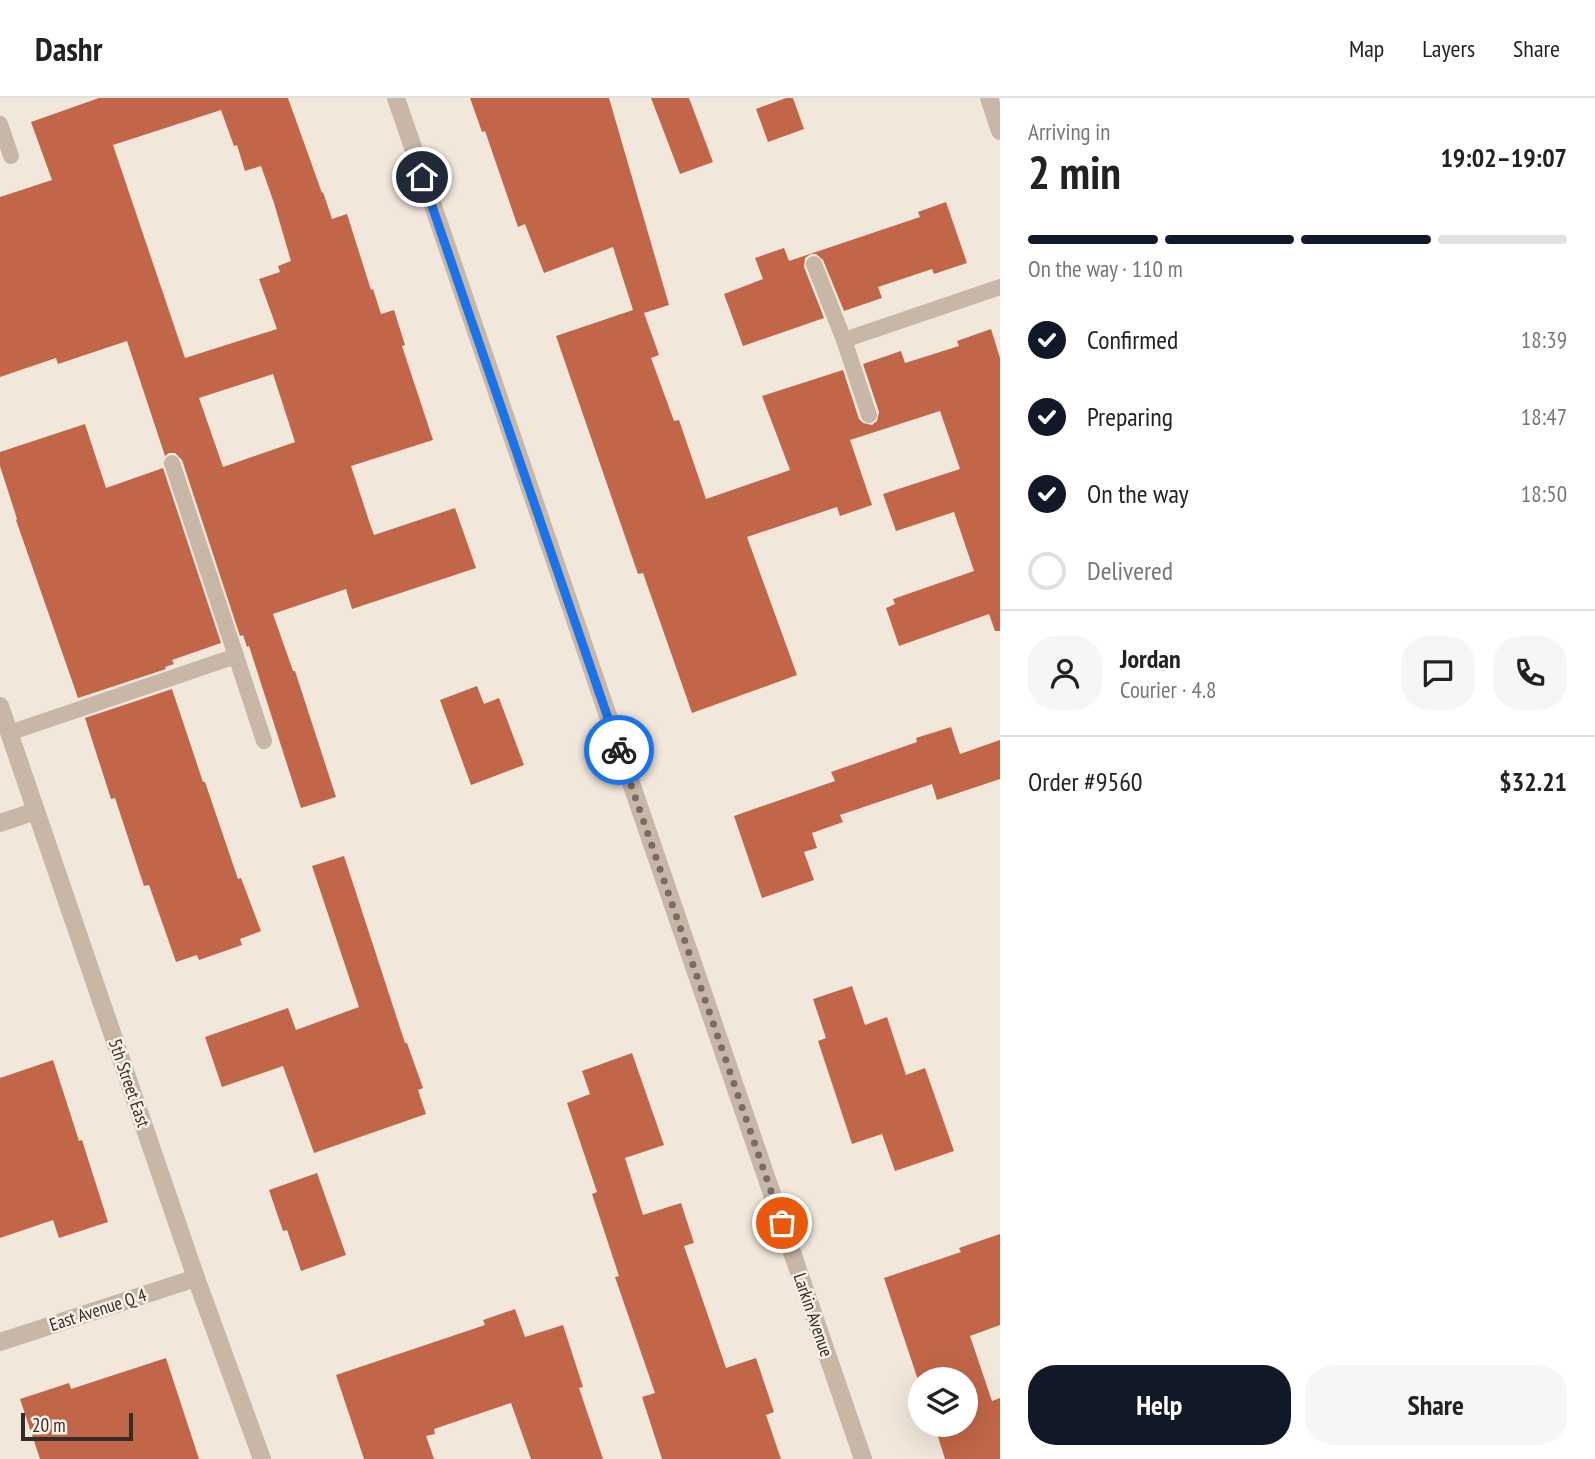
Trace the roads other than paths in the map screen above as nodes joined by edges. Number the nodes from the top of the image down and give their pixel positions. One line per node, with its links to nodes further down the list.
1 (396, 98): 20 (street, Larkin Avenue)
2 (989, 98): 4 (street)
3 (0, 124): 5 (lane)
4 (1000, 131)
5 (11, 156)
6 (814, 264): 8 (lane)
7 (1000, 287): 8 (lane)
8 (844, 340): 9 (lane)
9 (869, 415)
10 (172, 463): 11 (lane)
11 (236, 656): 13 (lane); 14 (lane)
12 (0, 706): 13 (street, 5th Street East)
13 (9, 733): 15 (street, 5th Street East)
14 (264, 741)
15 (36, 811): 16 (street); 17 (street, 5th Street East)
16 (0, 823)
17 (195, 1278): 18 (street, East Avenue Q 4); 19 (street, 5th Street East)
18 (0, 1342)
19 (262, 1459)
20 (863, 1459)

